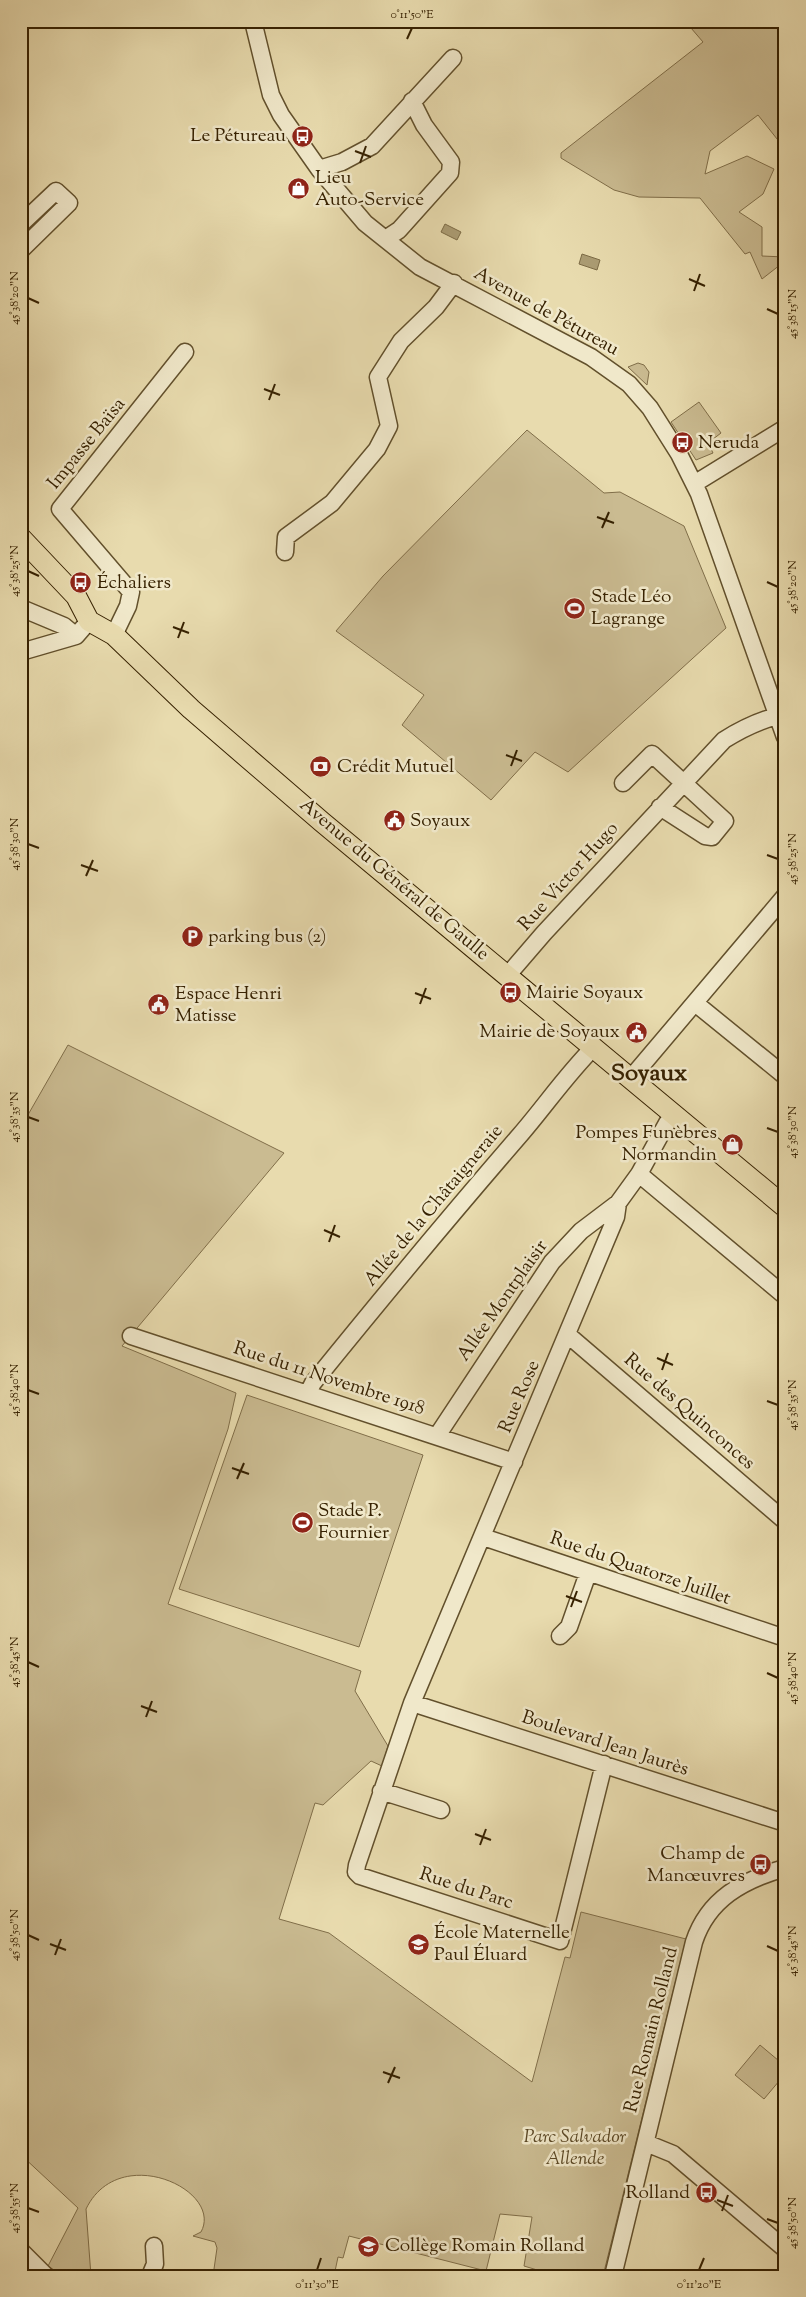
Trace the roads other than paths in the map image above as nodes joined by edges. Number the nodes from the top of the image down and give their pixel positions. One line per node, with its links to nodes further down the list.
1 (253, 21): 4 (street, Avenue de Pétureau)
2 (453, 58): 3 (street)
3 (412, 101): 4 (street); 6 (street)
4 (319, 169): 6 (street, Avenue de Pétureau)
5 (21, 224): 7 (street)
6 (386, 238): 8 (street, Avenue de Pétureau)
7 (21, 250)
8 (454, 283): 11 (street, Avenue de Pétureau); 13 (street)
9 (185, 352): 16 (street, Impasse Baïsa)
10 (785, 428): 11 (street)
11 (694, 484): 18 (street, Avenue de Pétureau)
12 (21, 538): 15 (main road)
13 (285, 552)
14 (21, 608): 15 (street)
15 (83, 628): 16 (main road, Avenue du Général de Gaulle); 17 (street)
16 (114, 635): 24 (main road, Avenue du Général de Gaulle)
17 (21, 652)
18 (781, 715): 19 (street, Avenue de Pétureau); 21 (street, Rue Victor Hugo)
19 (785, 737)
20 (623, 782): 21 (street)
21 (683, 782): 22 (street, Rue Victor Hugo); 22 (street)
22 (660, 808): 24 (street, Rue Victor Hugo)
23 (785, 896): 25 (street)
24 (510, 976): 26 (main road, Avenue du Général de Gaulle)
25 (695, 1003): 27 (street); 28 (street)
26 (594, 1047): 28 (main road, Avenue du Général de Gaulle); 36 (street, Allée de la Châtaigneraie)
27 (785, 1076)
28 (631, 1078): 29 (main road, Avenue du Général de Gaulle)
29 (674, 1114): 30 (street, Rue Rose); 32 (main road, Avenue du Général de Gaulle)
30 (639, 1174): 31 (street, Rue Rose); 33 (street)
31 (618, 1203): 34 (street, Rue Rose); 37 (street, Allée Montplaisir)
32 (785, 1206)
33 (785, 1296)
34 (568, 1334): 38 (street, Rue Rose); 39 (street, Rue des Quinconces)
35 (131, 1336): 36 (street, Rue du 11 Novembre 1918)
36 (308, 1393): 37 (street, Rue du 11 Novembre 1918)
37 (436, 1436): 38 (street, Rue du 11 Novembre 1918)
38 (514, 1462): 40 (street, Rue Rose)
39 (785, 1520)
40 (483, 1537): 41 (street, Rue du Quatorze Juillet); 44 (street, Rue Rose)
41 (588, 1573): 42 (street); 43 (street, Rue du Quatorze Juillet)
42 (560, 1636)
43 (785, 1638)
44 (412, 1703): 45 (street, Boulevard Jean Jaurès); 46 (street, Rue du Parc)
45 (604, 1764): 46 (street, Rue du Parc); 48 (street, Boulevard Jean Jaurès)
46 (382, 1791): 47 (street)
47 (441, 1810)
48 (785, 1823)
49 (785, 1868): 50 (street, Rue Romain Rolland)
50 (646, 2143): 52 (street); 56 (street, Rue Romain Rolland)
51 (154, 2246): 55 (street)
52 (785, 2249)
53 (21, 2251): 54 (street)
54 (46, 2276)
55 (150, 2276)
56 (613, 2276)

